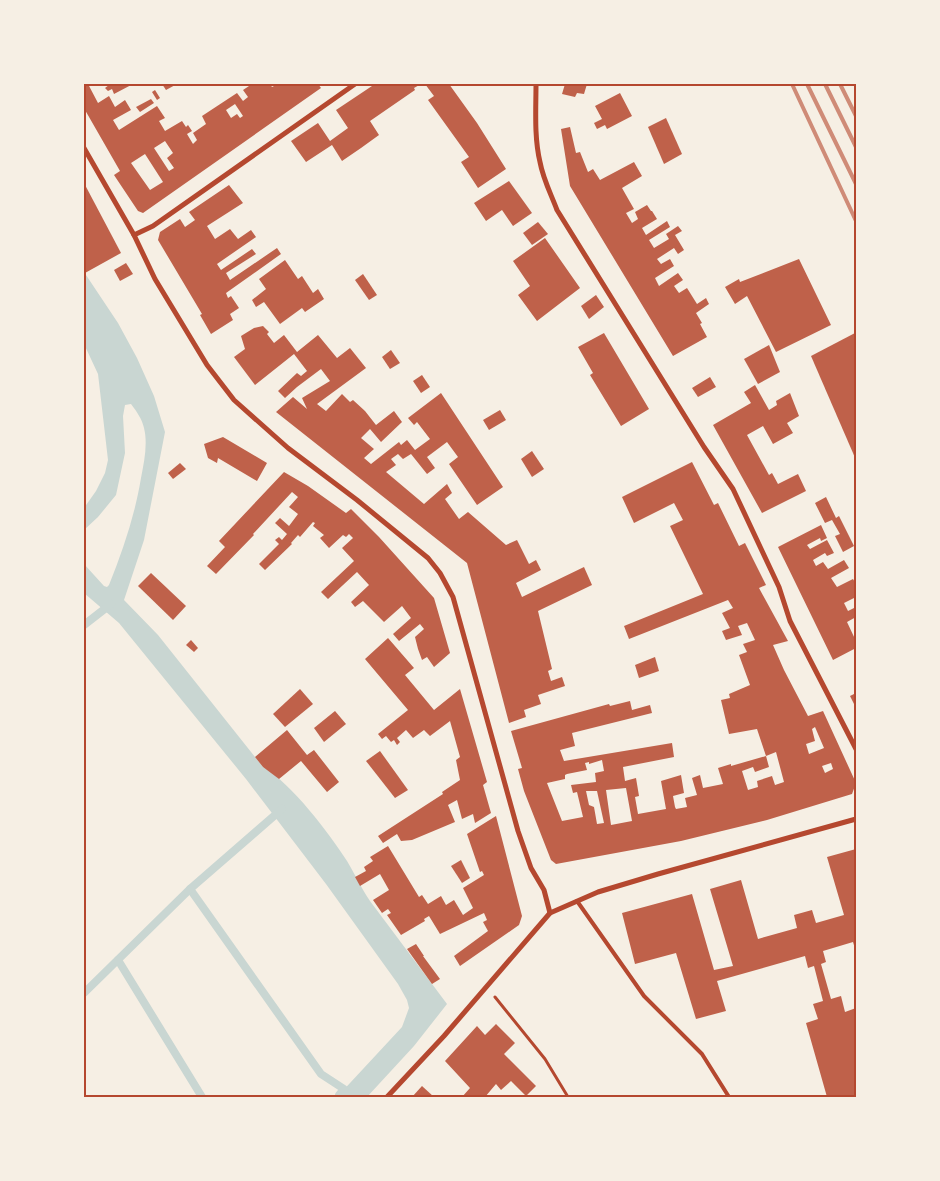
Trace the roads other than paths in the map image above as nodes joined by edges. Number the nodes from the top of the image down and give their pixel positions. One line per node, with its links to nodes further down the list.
1 (355, 84): 4 (street)
2 (536, 84): 5 (street)
3 (84, 148): 4 (street)
4 (134, 234): 8 (street)
5 (856, 749)
6 (856, 820): 7 (street)
7 (577, 901): 8 (street); 10 (lane)
8 (550, 913): 9 (street)
9 (387, 1097)
10 (729, 1097)

